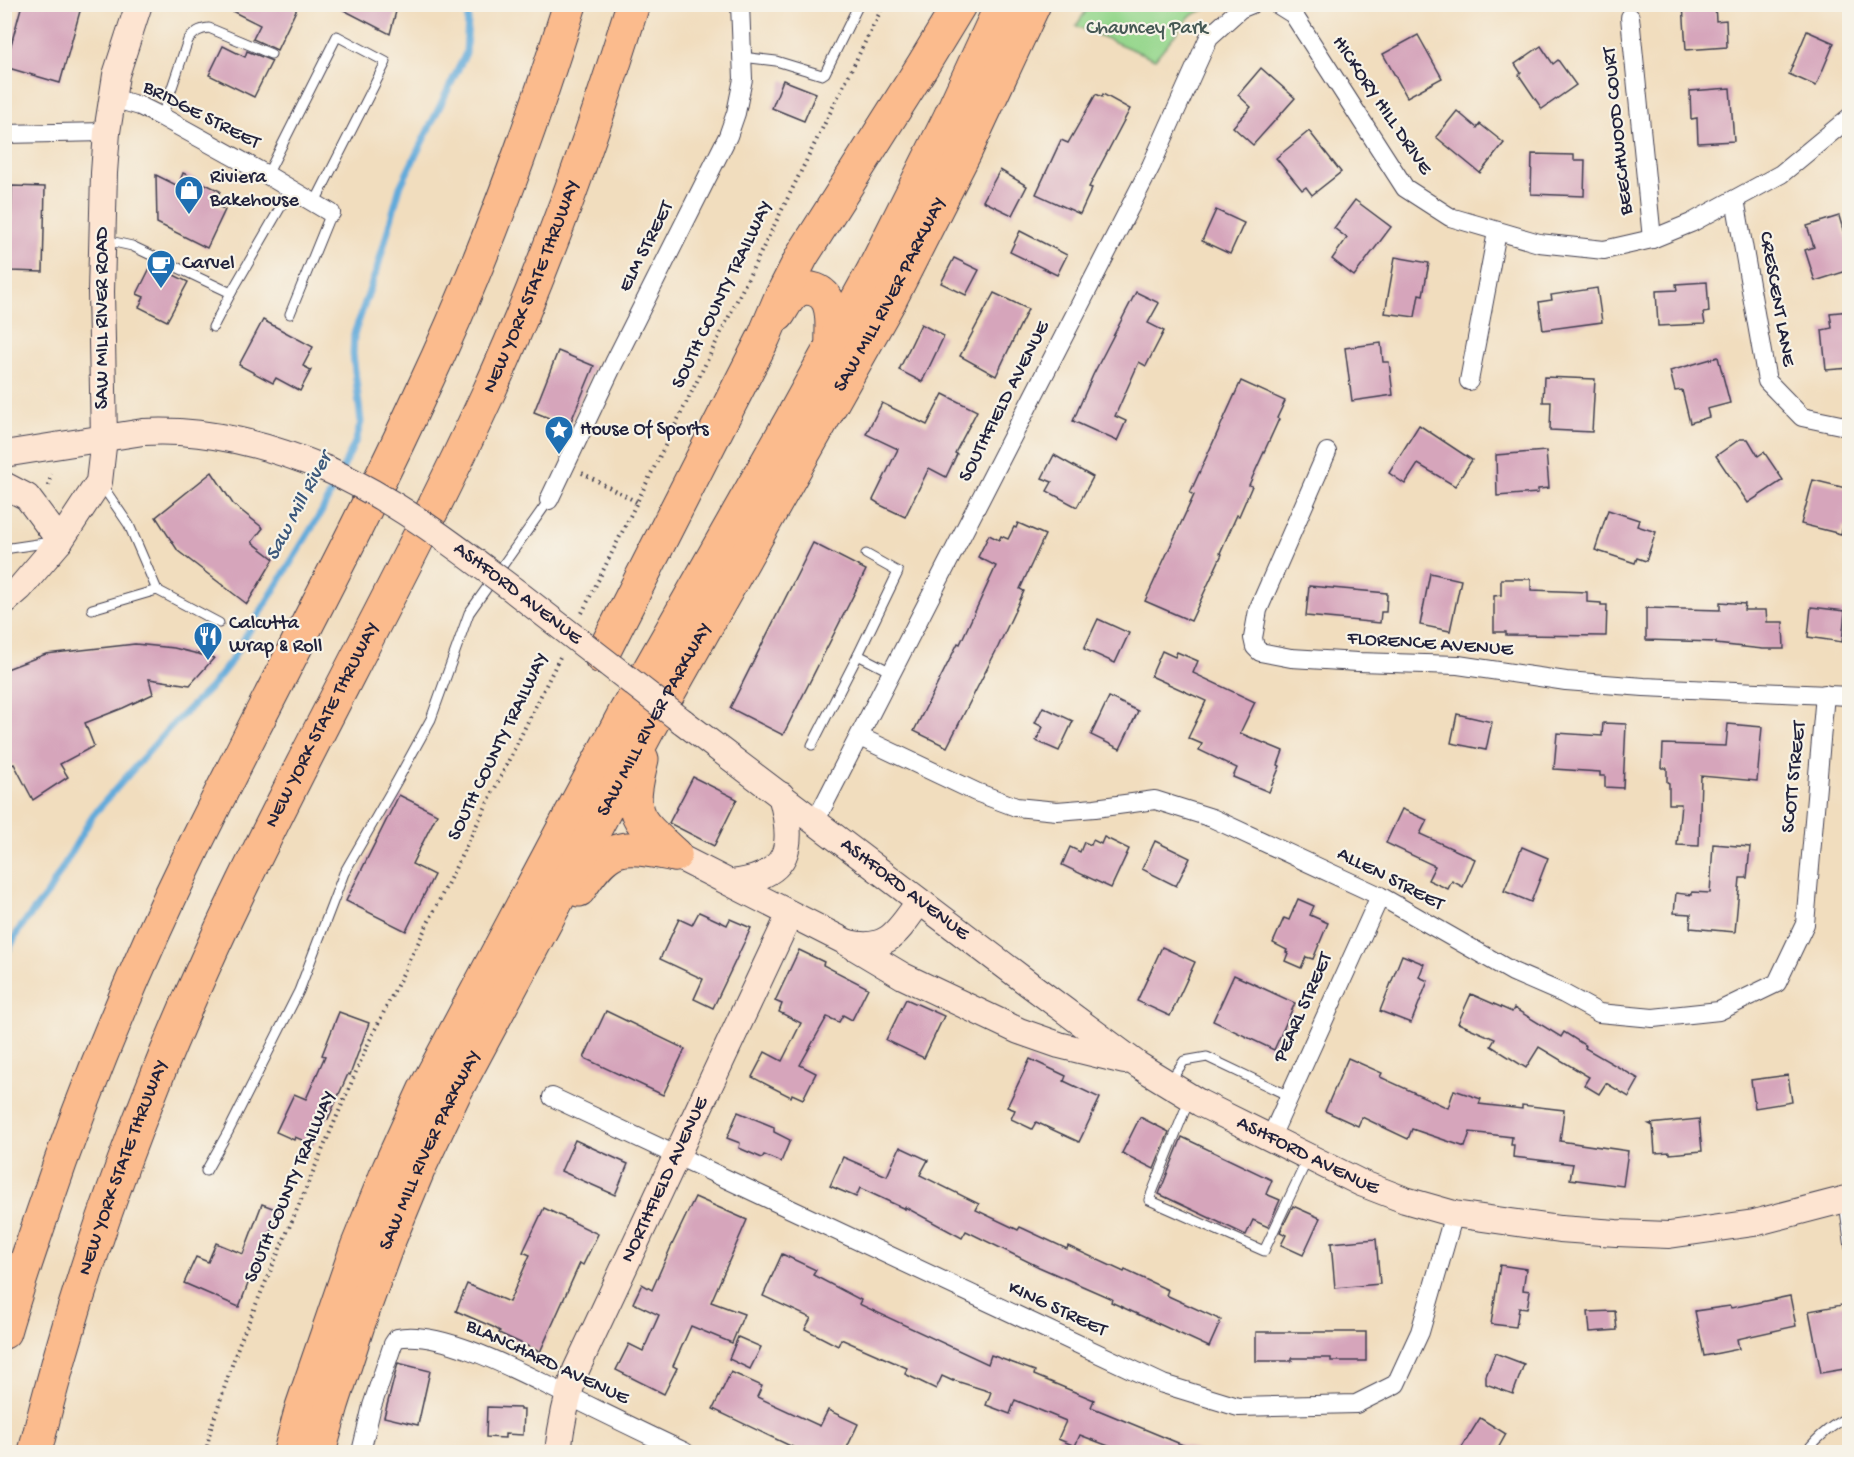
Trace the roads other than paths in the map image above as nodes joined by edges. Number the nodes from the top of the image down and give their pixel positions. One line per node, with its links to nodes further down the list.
1 (139, 4): 14 (main road, SAW MILL RIVER ROAD)
2 (570, 4): 76 (highway)
3 (633, 4): 79 (highway, NEW YORK STATE THRUWAY)
4 (740, 4): 13 (street, ELM STREET)
5 (859, 4): 13 (lane)
6 (960, 4): 30 (highway)
7 (1002, 4): 31 (highway, SAW MILL RIVER PARKWAY)
8 (1034, 4): 52 (highway, SAW MILL RIVER PARKWAY)
9 (1277, 4): 24 (street, HICKORY HILL DRIVE)
10 (1246, 7): 49 (street, SOUTHFIELD AVENUE)
11 (1630, 17): 25 (street, BEECHWOOD COURT)
12 (271, 54): 15 (lane)
13 (742, 57): 39 (street, ELM STREET)
14 (112, 98): 15 (street, BRIDGE STREET); 17 (main road, SAW MILL RIVER ROAD)
15 (162, 117): 19 (street, BRIDGE STREET)
16 (1850, 117): 21 (street, HICKORY HILL DRIVE)
17 (107, 132): 18 (street); 26 (main road, SAW MILL RIVER ROAD)
18 (4, 134)
19 (267, 175): 20 (street, BRIDGE STREET); 22 (lane)
20 (291, 189): 22 (street, BRIDGE STREET); 27 (lane)
21 (1735, 199): 25 (street, HICKORY HILL DRIVE); 33 (street, CRESCENT LANE)
22 (315, 202): 23 (street, BRIDGE STREET)
23 (331, 213): 28 (lane)
24 (1497, 232): 25 (street, HICKORY HILL DRIVE); 32 (street)
25 (1652, 239)
26 (102, 240): 27 (lane); 34 (main road, SAW MILL RIVER ROAD)
27 (231, 293): 29 (lane)
28 (290, 314)
29 (213, 327)
30 (764, 337): 31 (highway); 47 (highway)
31 (832, 347): 80 (highway, SAW MILL RIVER PARKWAY)
32 (1469, 381)
33 (1850, 427)
34 (104, 438): 36 (main road, ASHFORD AVENUE); 37 (main road, SAW MILL RIVER ROAD); 47 (main road, ASHFORD AVENUE, bridge)
35 (1327, 452): 50 (street, FLORENCE AVENUE)
36 (4, 454)
37 (99, 482): 40 (main road, SAW MILL RIVER ROAD); 43 (lane)
38 (4, 485): 40 (main road)
39 (549, 500): 72 (lane)
40 (60, 540): 41 (lane); 44 (main road, SAW MILL RIVER ROAD)
41 (4, 549)
42 (866, 554): 48 (lane)
43 (157, 590): 45 (lane); 46 (lane)
44 (4, 602)
45 (92, 609)
46 (219, 623)
47 (607, 645): 55 (main road, ASHFORD AVENUE, bridge)
48 (858, 655): 49 (lane); 54 (lane)
49 (893, 673): 53 (street, SOUTHFIELD AVENUE)
50 (1826, 694): 51 (street, FLORENCE AVENUE); 58 (street, SCOTT STREET)
51 (1850, 696)
52 (650, 726): 57 (highway); 64 (highway, SAW MILL RIVER PARKWAY)
53 (860, 737): 56 (street, SOUTHFIELD AVENUE); 60 (street, ALLEN STREET)
54 (812, 746)
55 (781, 795): 56 (main road, ASHFORD AVENUE); 59 (main road)
56 (816, 822): 61 (main road, ASHFORD AVENUE)
57 (675, 855): 59 (main road); 64 (highway)
58 (1809, 863): 60 (street, ALLEN STREET)
59 (731, 883): 62 (main road)
60 (1380, 896): 67 (street, PEARL STREET)
61 (920, 902): 63 (main road); 65 (main road, ASHFORD AVENUE)
62 (790, 914): 63 (main road); 70 (main road, NORTHFIELD AVENUE)
63 (846, 942): 65 (main road)
64 (494, 1018): 81 (highway, SAW MILL RIVER PARKWAY)
65 (1138, 1065): 66 (main road, ASHFORD AVENUE)
66 (1179, 1091): 67 (lane); 69 (main road, ASHFORD AVENUE); 71 (lane)
67 (1289, 1096): 69 (street, PEARL STREET)
68 (552, 1097): 70 (street, KING STREET)
69 (1270, 1139): 71 (main road, ASHFORD AVENUE)
70 (677, 1155): 74 (street, KING STREET); 77 (main road, NORTHFIELD AVENUE)
71 (1308, 1158): 74 (main road, ASHFORD AVENUE)
72 (206, 1171)
73 (1846, 1199): 74 (main road, ASHFORD AVENUE); 75 (lane)
74 (1454, 1214)
75 (1850, 1248)
76 (4, 1332)
77 (568, 1396): 82 (street, BLANCHARD AVENUE); 83 (main road, NORTHFIELD AVENUE); 84 (street, BLANCHARD AVENUE)
78 (1850, 1416): 85 (lane)
79 (35, 1452)
80 (290, 1452)
81 (319, 1452)
82 (361, 1452)
83 (558, 1452)
84 (685, 1452)
85 (1806, 1452)

